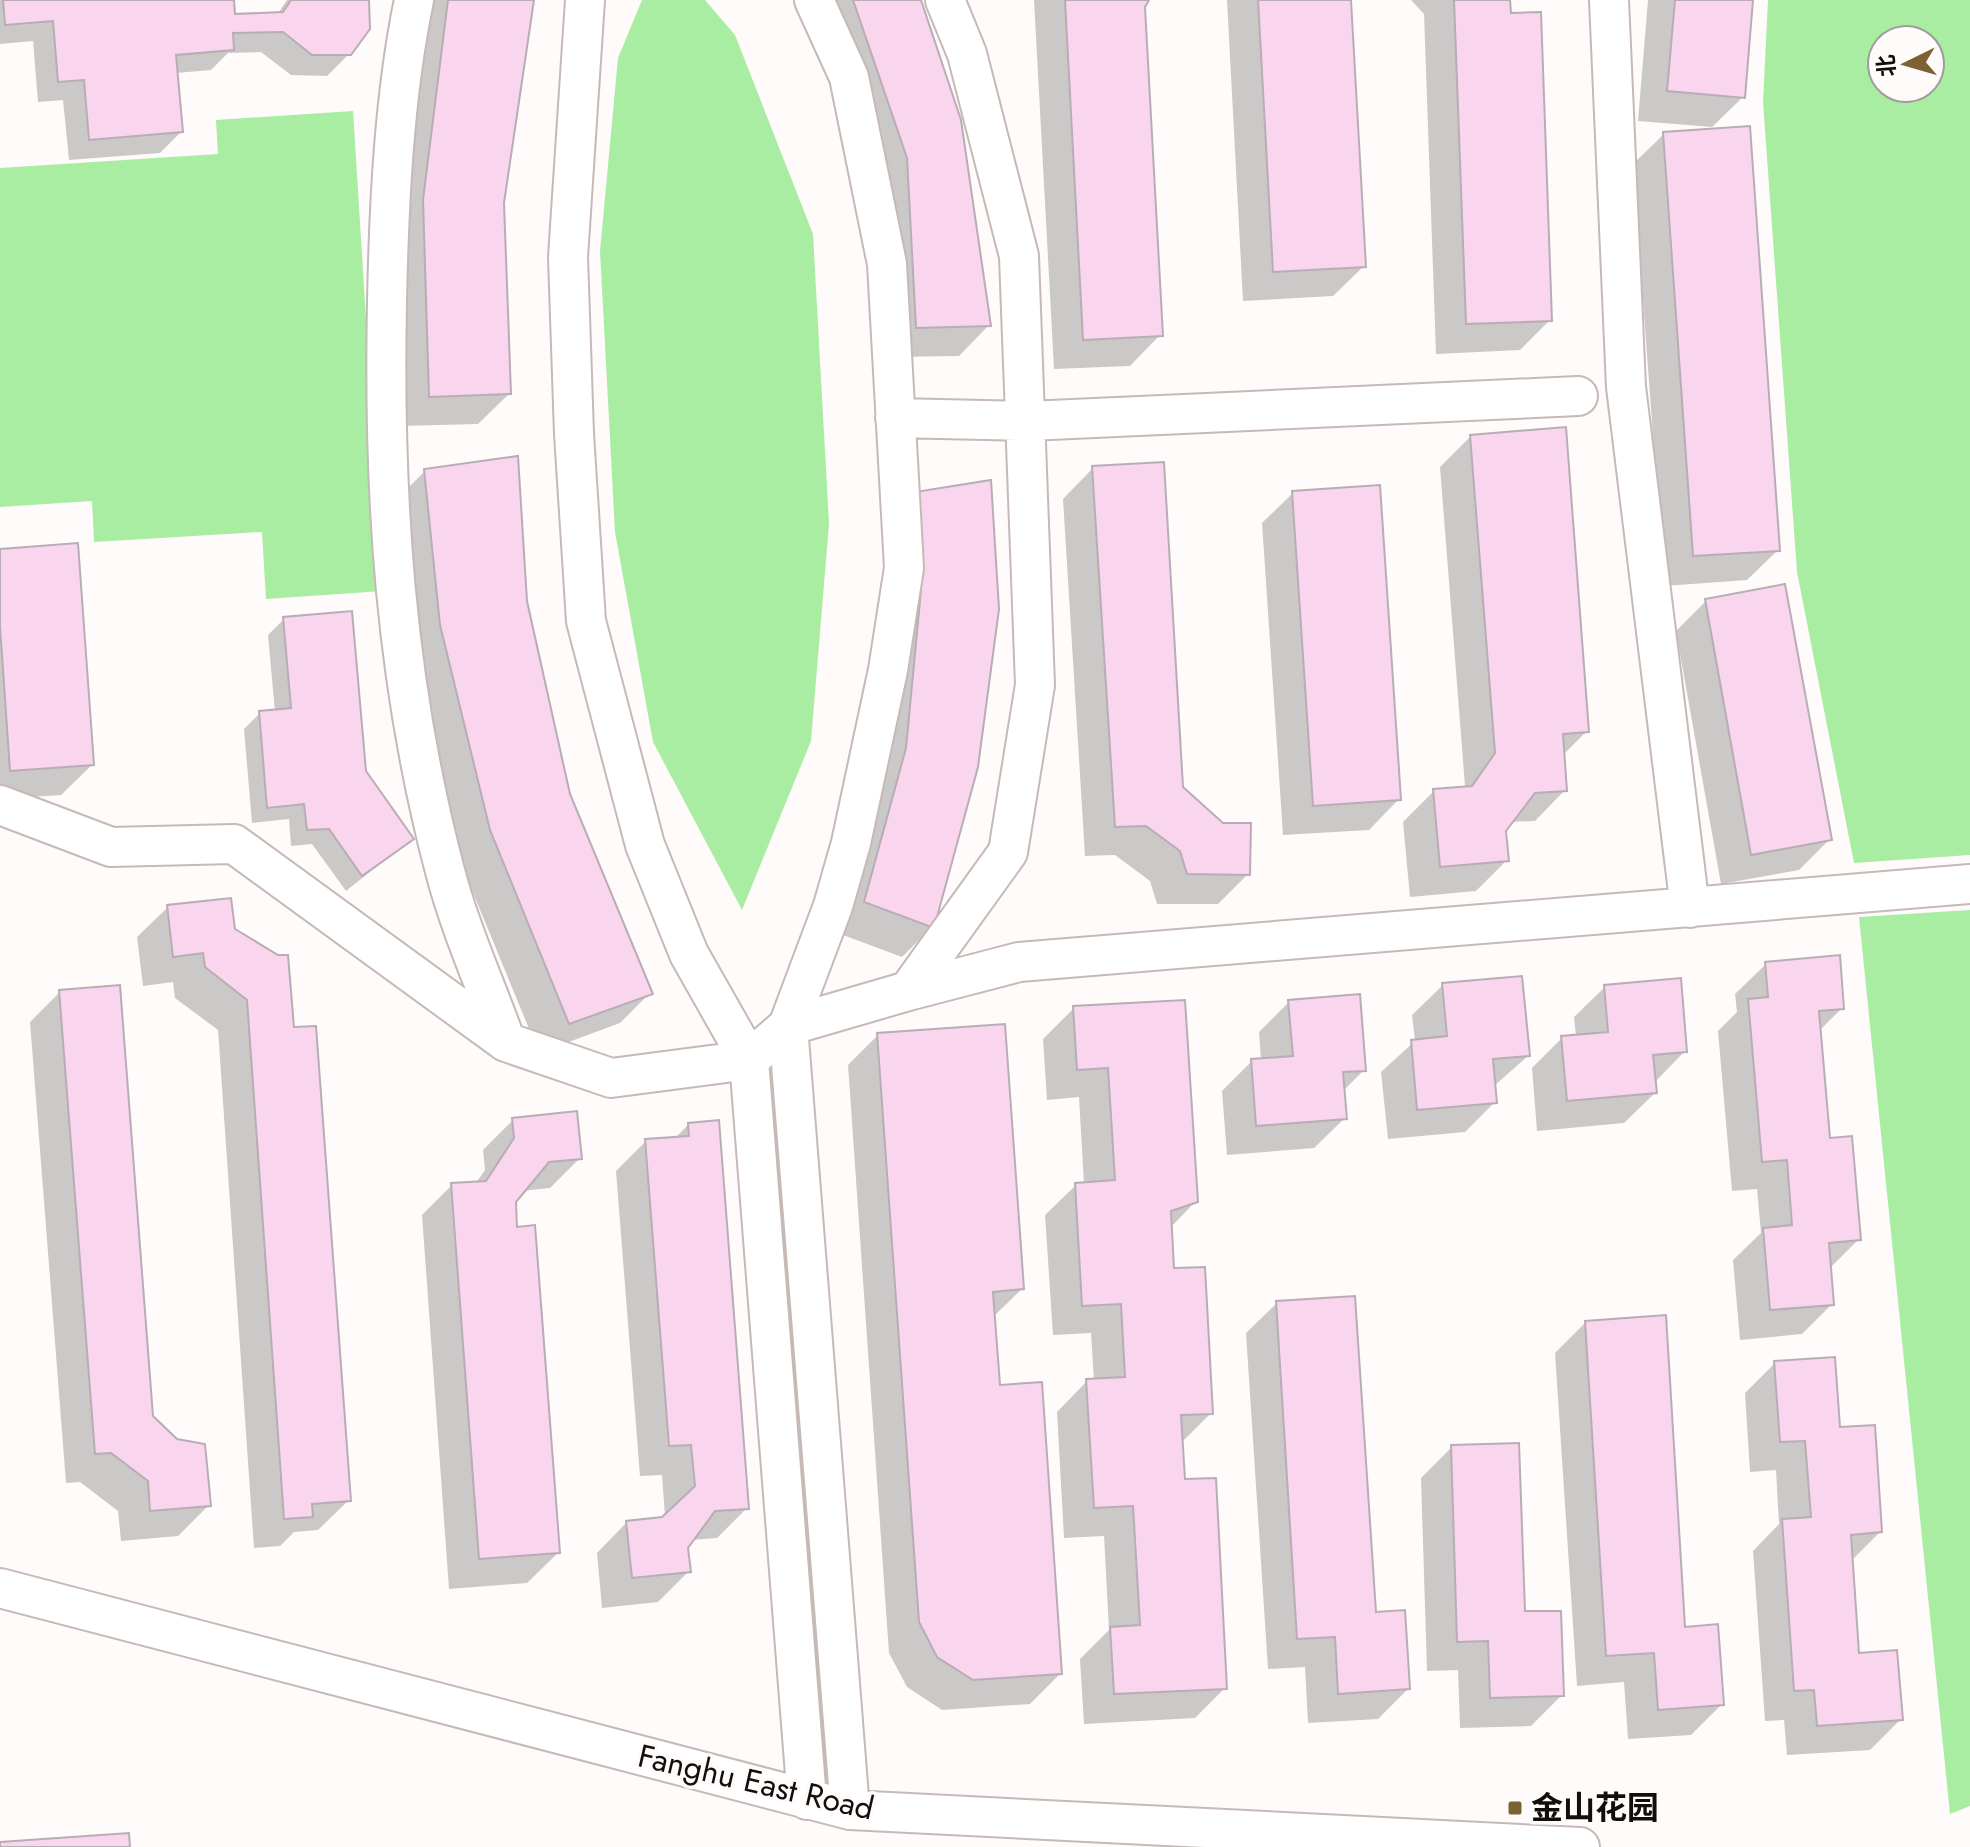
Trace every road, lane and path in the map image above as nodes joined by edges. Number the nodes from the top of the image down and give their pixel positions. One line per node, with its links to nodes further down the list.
1 (414, 0): 14 (street)
2 (585, 0): 15 (street)
3 (814, 0): 7 (street)
4 (945, 0): 8 (street)
5 (1609, 0): 11 (street)
6 (1578, 396): 8 (street)
7 (895, 418): 8 (street); 13 (street)
8 (1028, 421): 12 (street)
9 (0, 805): 14 (street)
10 (1970, 884): 11 (street)
11 (1690, 908): 12 (street)
12 (908, 991): 13 (street)
13 (788, 1026): 15 (street); 18 (street)
14 (506, 1042): 15 (street)
15 (749, 1060): 17 (street)
16 (0, 1588): 17 (street, Fanghu East Road)
17 (807, 1800): 18 (street, Fanghu East Road)
18 (850, 1810): 19 (street, Fanghu East Road)
19 (1580, 1847)

